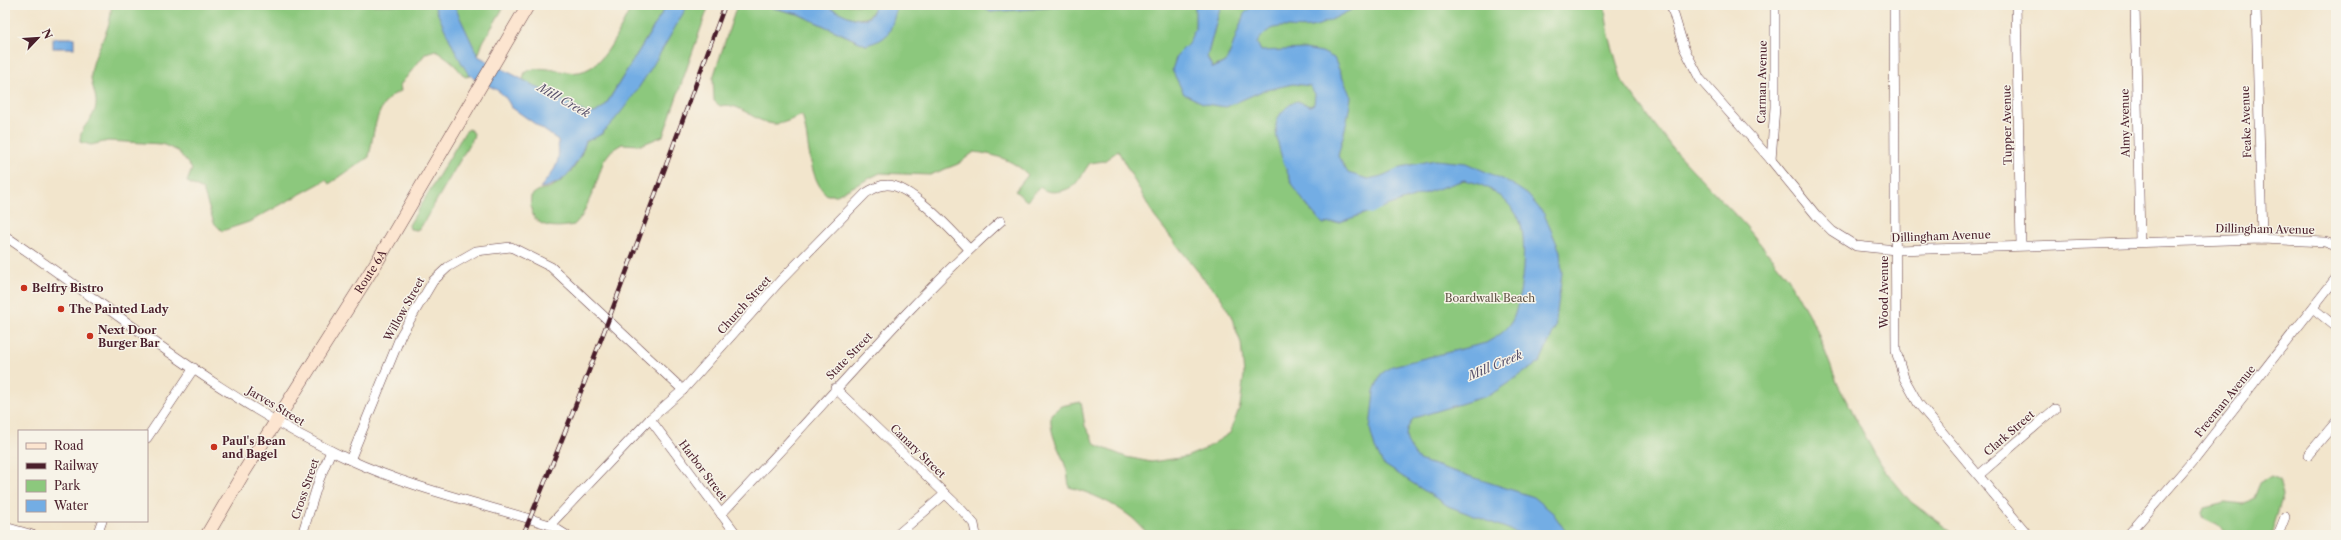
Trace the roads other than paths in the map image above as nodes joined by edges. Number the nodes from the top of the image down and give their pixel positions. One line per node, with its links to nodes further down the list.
1 (528, 5): 25 (main road, Route 6A)
2 (1671, 5): 8 (street, Dillingham Avenue)
3 (1775, 5): 8 (street, Carman Avenue)
4 (1894, 5): 16 (street, Wood Avenue)
5 (2016, 5): 13 (street, Tupper Avenue)
6 (2135, 5): 12 (street, Almy Avenue)
7 (2256, 5): 11 (street, Feake Avenue)
8 (1771, 160): 16 (street, Dillingham Avenue)
9 (1001, 221): 15 (street, State Street)
10 (5, 236): 20 (street, Jarves Street)
11 (2262, 239): 12 (street, Dillingham Avenue); 14 (street, Dillingham Avenue)
12 (2140, 241): 13 (street, Dillingham Avenue)
13 (2021, 245): 16 (street, Dillingham Avenue)
14 (2336, 246)
15 (969, 249): 21 (street, State Street); 22 (street, Church Street)
16 (1896, 250): 31 (street, Wood Avenue)
17 (2336, 278): 18 (street, Freeman Avenue)
18 (2314, 309): 19 (street); 47 (street, Freeman Avenue)
19 (2336, 327)
20 (194, 368): 25 (street, Jarves Street); 27 (street)
21 (835, 388): 32 (street, Canary Street); 33 (street, State Street)
22 (683, 390): 24 (street, Church Street); 30 (street, Willow Street)
23 (2055, 408): 31 (street, Clark Street)
24 (650, 419): 33 (street, Harbor Street); 36 (street, Church Street)
25 (277, 421): 28 (street, Jarves Street); 40 (main road, Route 6A)
26 (2336, 422): 29 (street)
27 (148, 437)
28 (331, 451): 30 (street, Jarves Street); 41 (street, Cross Street)
29 (2308, 455)
30 (350, 460): 36 (street, Jarves Street)
31 (1979, 475): 46 (street, Wood Avenue)
32 (945, 494): 44 (street); 45 (street, Canary Street)
33 (721, 514): 43 (street, Harbor Street)
34 (2285, 517): 48 (street)
35 (102, 522): 39 (street)
36 (550, 525): 42 (street, Jarves Street)
37 (5, 527): 38 (street)
38 (33, 535)
39 (97, 535)
40 (207, 535)
41 (302, 535)
42 (566, 535)
43 (737, 535)
44 (897, 535)
45 (976, 535)
46 (2028, 535)
47 (2128, 535)
48 (2278, 535)

